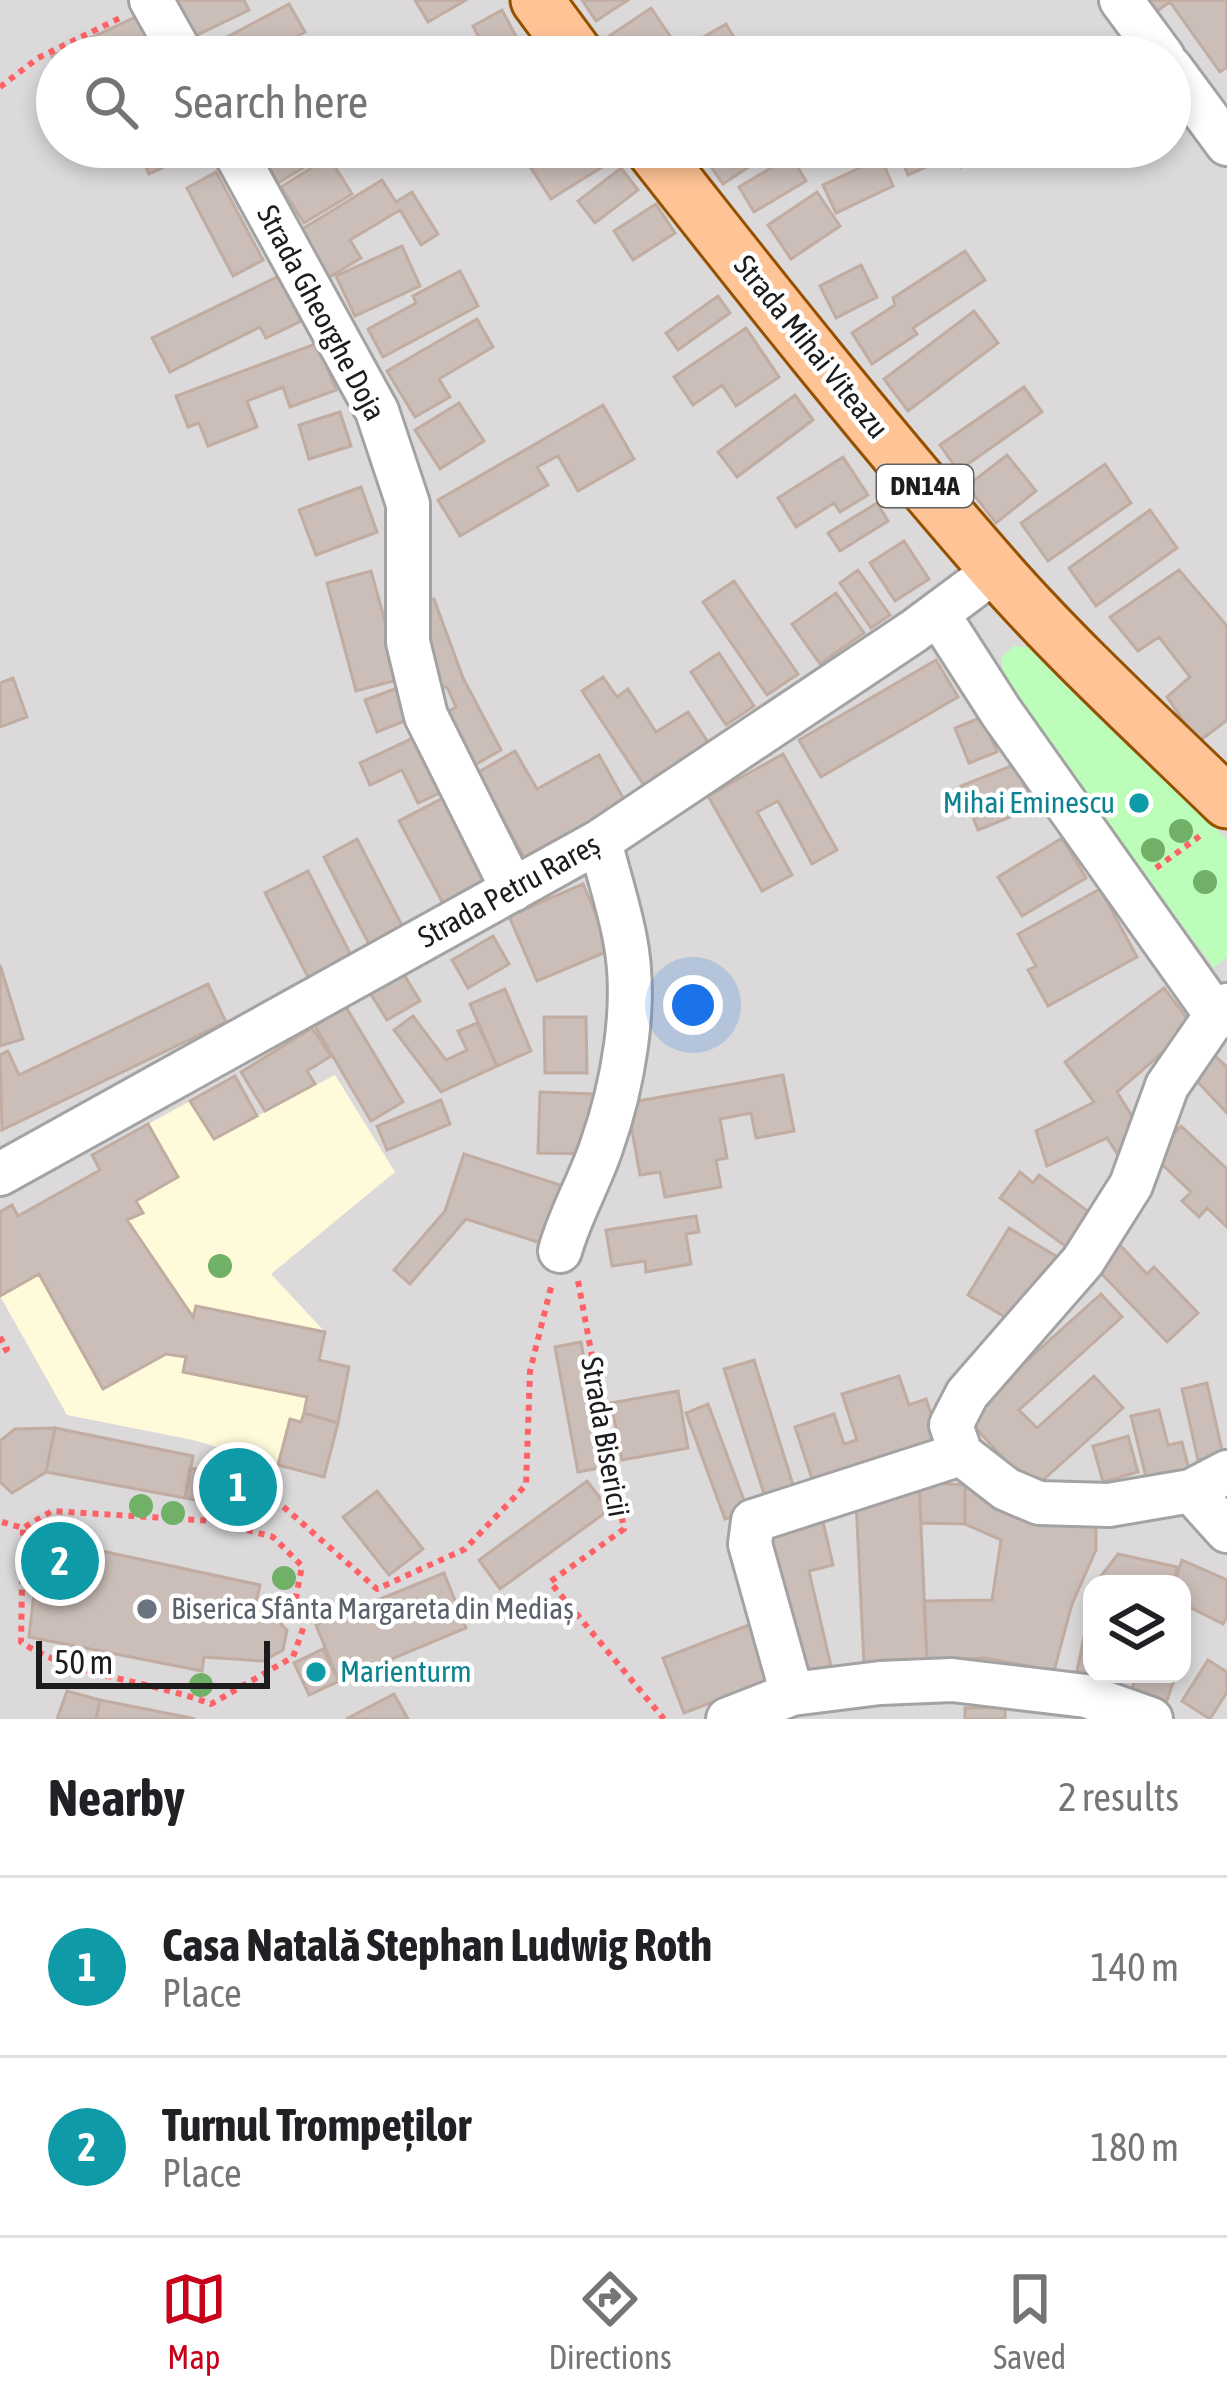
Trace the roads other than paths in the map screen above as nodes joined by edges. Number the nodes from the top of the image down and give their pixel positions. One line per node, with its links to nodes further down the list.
1 (537, 0): 5 (main road)
2 (1121, 0): 6 (street)
3 (152, 1): 4 (street)
4 (171, 36)
5 (564, 36)
6 (1148, 36)
7 (1191, 95): 8 (street)
8 (1227, 144)
9 (244, 168): 15 (street, Strada Gheorghe Doja)
10 (667, 168): 11 (main road, Strada Mihai Viteazu / DN14A)
11 (996, 570): 12 (street, Strada Petru Rareș); 13 (main road, Strada Mihai Viteazu / DN14A)
12 (938, 614): 14 (street, Strada Petru Rareș); 16 (street)
13 (1219, 815)
14 (600, 841): 15 (street, Strada Petru Rareș); 18 (street)
15 (513, 890): 17 (street, Strada Petru Rareș)
16 (1222, 1010): 19 (street)
17 (0, 1174)
18 (564, 1237)
19 (961, 1454): 20 (street); 22 (street)
20 (1209, 1482): 21 (street)
21 (1227, 1531)
22 (792, 1694): 23 (street); 24 (street)
23 (728, 1719)
24 (1151, 1719)

